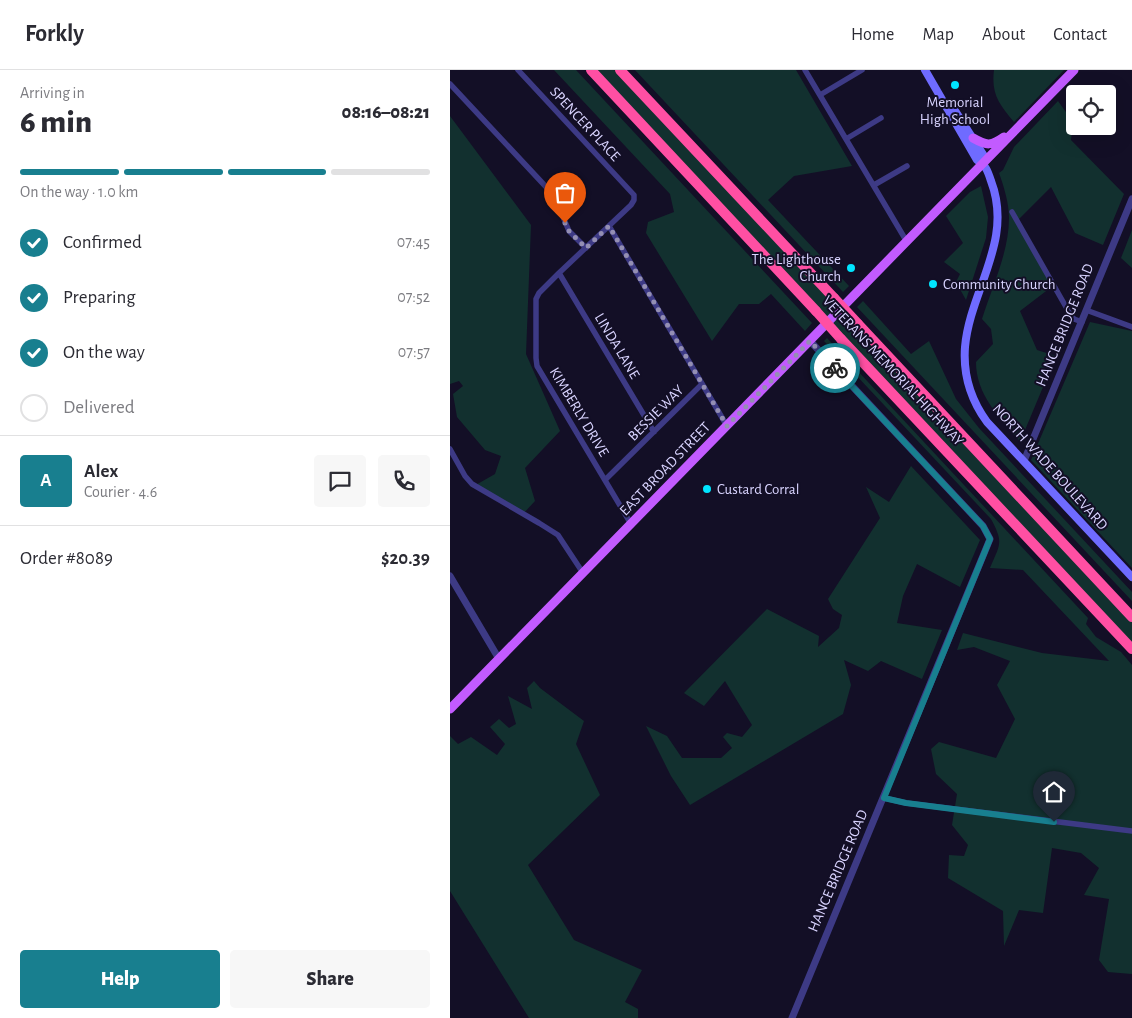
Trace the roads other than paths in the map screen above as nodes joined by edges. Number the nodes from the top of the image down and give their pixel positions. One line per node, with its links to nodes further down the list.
1 (518, 70): 18 (street, SPENCER PLACE)
2 (591, 70): 40 (highway, VETERANS MEMORIAL HIGHWAY, bridge)
3 (620, 70): 39 (highway, VETERANS MEMORIAL HIGHWAY, bridge)
4 (805, 70): 10 (street)
5 (862, 70): 10 (street)
6 (925, 70): 15 (main road, NORTH WADE BOULEVARD)
7 (930, 70): 13 (main road, NORTH WADE BOULEVARD)
8 (1074, 70): 12 (main road, EAST BROAD STREET)
9 (450, 84): 23 (street)
10 (820, 96): 14 (street)
11 (881, 118): 14 (street)
12 (1016, 130): 13 (main road); 15 (main road, EAST BROAD STREET)
13 (973, 138): 15 (main road, NORTH WADE BOULEVARD)
14 (846, 139): 17 (street)
15 (983, 164): 22 (main road, EAST BROAD STREET); 33 (main road, NORTH WADE BOULEVARD)
16 (907, 166): 17 (street)
17 (874, 185): 22 (street)
18 (634, 195): 21 (street, KIMBERLY DRIVE)
19 (1132, 199): 25 (street, HANCE BRIDGE ROAD)
20 (1012, 212): 26 (street)
21 (609, 226): 23 (street, KIMBERLY DRIVE); 29 (street)
22 (907, 242): 28 (main road, EAST BROAD STREET)
23 (586, 248): 24 (street, KIMBERLY DRIVE)
24 (559, 273): 31 (street, LINDA LANE); 34 (street, KIMBERLY DRIVE)
25 (1086, 310): 26 (street, HANCE BRIDGE ROAD); 27 (street)
26 (1082, 322): 33 (street, HANCE BRIDGE ROAD)
27 (1132, 328)
28 (810, 341): 30 (main road, EAST BROAD STREET); 43 (street, HANCE BRIDGE ROAD)
29 (702, 384): 30 (street); 31 (street, BESSIE WAY)
30 (727, 426): 35 (main road, EAST BROAD STREET)
31 (654, 432): 34 (street, BESSIE WAY)
32 (450, 449): 36 (street)
33 (1024, 461): 38 (main road, NORTH WADE BOULEVARD)
34 (605, 480): 35 (street, KIMBERLY DRIVE)
35 (631, 524): 36 (main road, EAST BROAD STREET)
36 (583, 573): 41 (main road, EAST BROAD STREET)
37 (450, 576): 41 (street)
38 (1132, 577)
39 (1132, 617)
40 (1132, 648)
41 (499, 659): 42 (main road, EAST BROAD STREET)
42 (450, 709)
43 (884, 798): 44 (street); 45 (street, HANCE BRIDGE ROAD)
44 (1132, 831)
45 (792, 1018)

